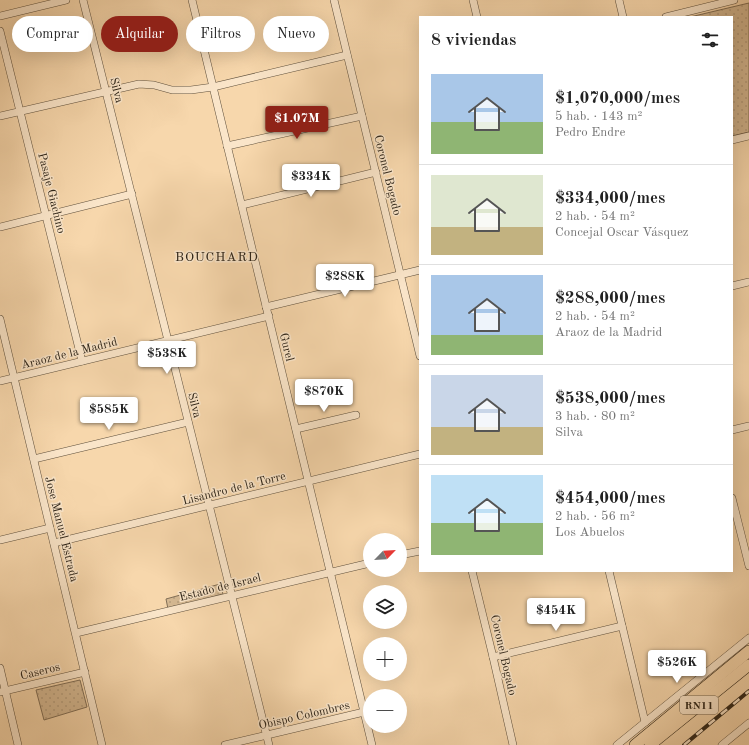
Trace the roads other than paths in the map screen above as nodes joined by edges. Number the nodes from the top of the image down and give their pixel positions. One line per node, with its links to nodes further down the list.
1 (66, 0): 8 (street)
2 (83, 0): 15 (street, Silva)
3 (192, 0): 14 (street, Gurel)
4 (334, 0): 13 (street, Coronel Bogado)
5 (473, 0): 9 (street)
6 (619, 0): 10 (street)
7 (734, 0): 11 (street)
8 (0, 16)
9 (477, 16)
10 (623, 16)
11 (670, 16)
12 (0, 31): 16 (street, Pasaje Giachino)
13 (347, 55): 14 (street); 18 (street, Coronel Bogado)
14 (213, 87): 15 (street); 21 (street, Gurel)
15 (106, 91): 16 (street); 23 (street, Silva)
16 (20, 111): 17 (street); 25 (street, Pasaje Giachino)
17 (0, 116)
18 (362, 116): 21 (street); 22 (street, Coronel Bogado)
19 (749, 136): 20 (street)
20 (733, 140)
21 (228, 146): 24 (street, Gurel)
22 (376, 172): 24 (street); 28 (street, Coronel Bogado)
23 (132, 194): 25 (street); 34 (street, Silva)
24 (242, 205): 31 (street, Gurel)
25 (46, 216): 26 (street); 36 (street, Pasaje Giachino)
26 (0, 227)
27 (419, 270): 28 (street)
28 (400, 275): 31 (street); 35 (street, Coronel Bogado)
29 (749, 282): 30 (street)
30 (733, 286)
31 (266, 307): 32 (street, Gurel)
32 (268, 316): 34 (street, Araoz de la Madrid); 42 (street, Gurel)
33 (0, 318): 37 (street, Jose Manuel Estrada)
34 (168, 340): 36 (street, Araoz de la Madrid); 40 (street, Silva)
35 (419, 352)
36 (82, 361): 37 (street, Araoz de la Madrid)
37 (14, 378): 38 (street, Araoz de la Madrid); 45 (street, Jose Manuel Estrada)
38 (0, 381)
39 (356, 415): 42 (street)
40 (188, 422): 45 (street); 48 (street, Silva)
41 (749, 426): 43 (street)
42 (296, 429): 46 (street, Gurel)
43 (733, 430)
44 (419, 454): 46 (street, Lisandro de la Torre)
45 (34, 459): 49 (street, Jose Manuel Estrada)
46 (308, 481): 48 (street, Lisandro de la Torre); 56 (street, Gurel)
47 (733, 502): 55 (street)
48 (209, 505): 51 (street, Lisandro de la Torre); 59 (street, Silva)
49 (50, 528): 50 (street); 51 (street, Jose Manuel Estrada)
50 (0, 540)
51 (54, 543): 61 (street, Jose Manuel Estrada)
52 (419, 551): 53 (street)
53 (407, 554)
54 (363, 565): 56 (street, Estado de Israel)
55 (749, 566)
56 (330, 572): 59 (street, Estado de Israel); 69 (street, Gurel)
57 (472, 572): 64 (street, Coronel Bogado)
58 (609, 572): 60 (street)
59 (232, 596): 61 (street, Estado de Israel); 74 (street, Silva)
60 (622, 626): 64 (street); 71 (street)
61 (76, 633): 67 (street, Jose Manuel Estrada)
62 (749, 638): 71 (street)
63 (749, 651): 83 (main road, RN11)
64 (493, 657): 81 (street, Coronel Bogado)
65 (749, 665): 84 (main road, RN11)
66 (0, 668): 68 (street)
67 (85, 672): 68 (street, Caseros); 77 (street, Jose Manuel Estrada)
68 (3, 692): 76 (street)
69 (363, 708)
70 (363, 712): 74 (street, Obispo Colombres)
71 (646, 722): 82 (street)
72 (749, 723): 75 (street)
73 (369, 733): 80 (street, Gurel)
74 (266, 735): 78 (street, Obispo Colombres); 79 (street, Silva)
75 (730, 742): 85 (street)
76 (18, 745)
77 (102, 745)
78 (225, 745)
79 (269, 745)
80 (372, 745)
81 (513, 745)
82 (617, 745)
83 (634, 745)
84 (650, 745)
85 (722, 745)

